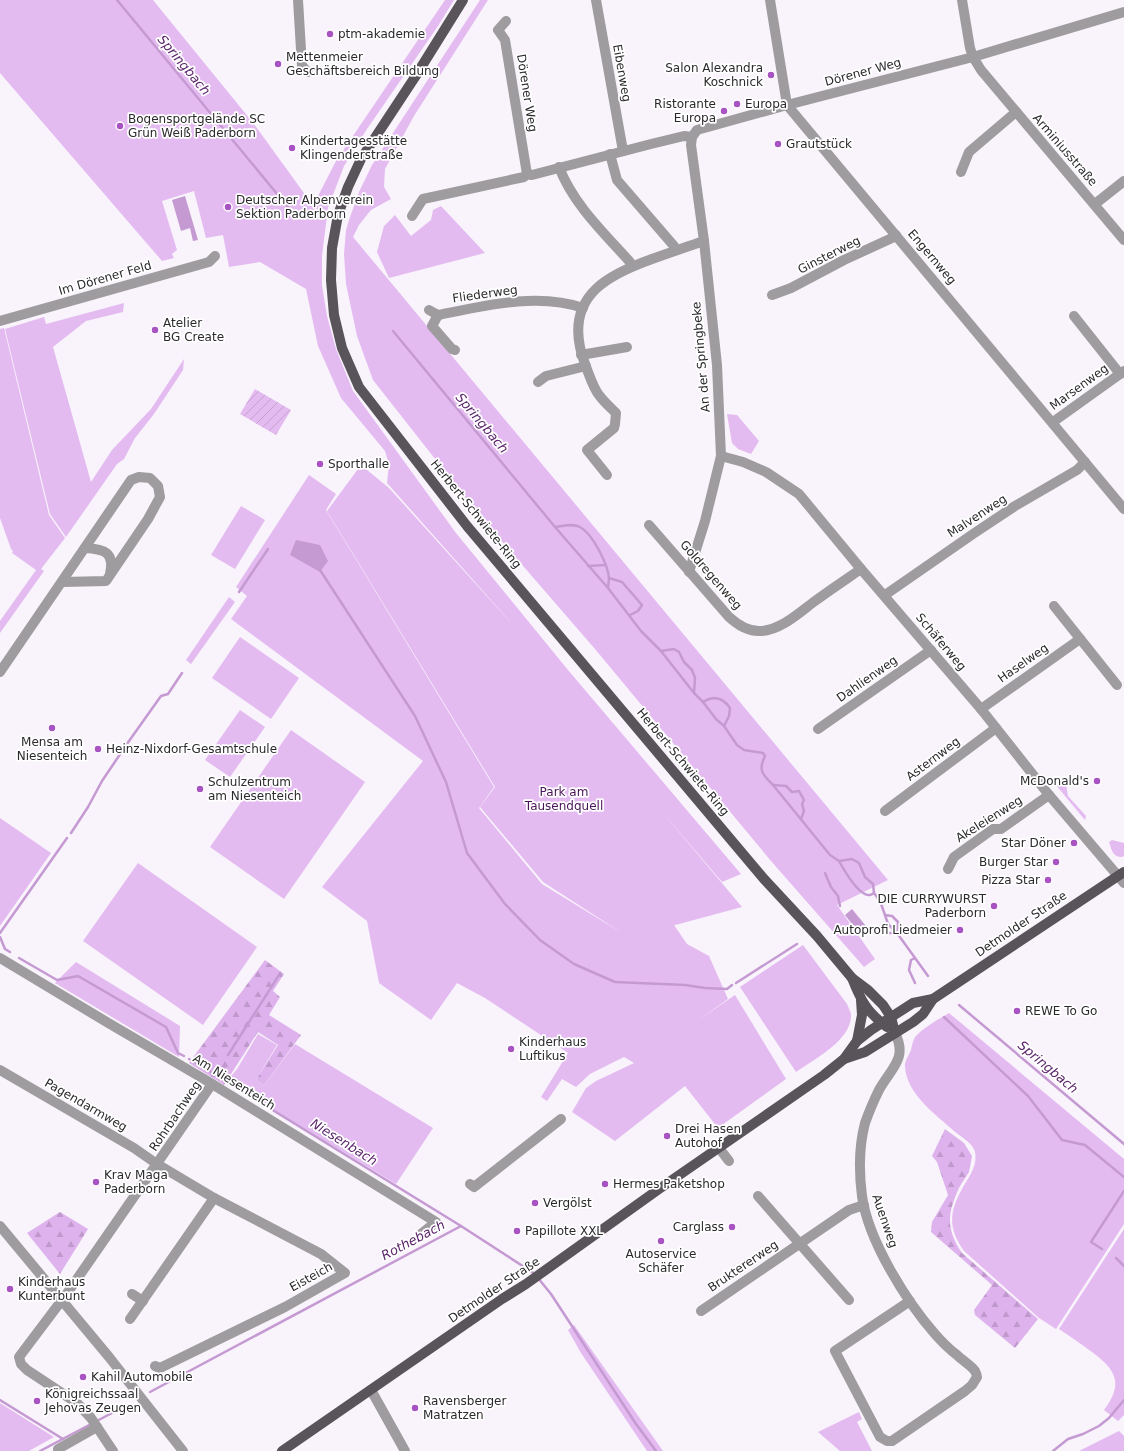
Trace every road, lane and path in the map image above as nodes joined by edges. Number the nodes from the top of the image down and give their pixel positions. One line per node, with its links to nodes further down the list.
1 (298, 0): 9 (street)
2 (463, 0): 62 (main road, Herbert-Schwiete-Ring)
3 (596, 0): 13 (street, Eibenweg)
4 (770, 0): 10 (street)
5 (962, 0): 8 (street)
6 (1124, 12): 8 (street, Dörener Weg)
7 (506, 20): 17 (street, Dörener Weg)
8 (973, 57): 10 (street, Dörener Weg); 11 (street, Arminiusstraße)
9 (308, 72)
10 (787, 105): 12 (street, Dörener Weg); 21 (street, Engernweg)
11 (1016, 112): 16 (street, Arminiusstraße); 19 (street, Arminiusstraße)
12 (692, 137): 13 (street, Dörener Weg); 23 (street, An der Springbeke)
13 (623, 151): 14 (street, Dörener Weg)
14 (610, 154): 15 (street, Dörener Weg); 24 (street)
15 (559, 167): 17 (street, Dörener Weg); 26 (street)
16 (961, 172)
17 (528, 174): 20 (street, Dörener Weg)
18 (1124, 181): 19 (street, Arminiusstraße)
19 (1095, 204): 22 (street, Arminiusstraße)
20 (412, 216)
21 (896, 235): 27 (street, Ginsterweg); 37 (street, Engernweg)
22 (1124, 240)
23 (704, 241): 24 (street); 38 (street, An der Springbeke)
24 (676, 250): 26 (street)
25 (215, 256): 30 (street, Im Dörener Feld)
26 (632, 266): 28 (street)
27 (772, 295)
28 (583, 308): 32 (street, Fliederweg); 33 (street)
29 (1074, 316): 35 (street, Marsenweg)
30 (0, 321)
31 (627, 347): 33 (street)
32 (455, 350)
33 (581, 355): 34 (street)
34 (586, 366): 36 (street); 40 (street)
35 (1122, 372): 37 (street, Marsenweg)
36 (538, 382)
37 (1053, 422): 39 (street, Engernweg)
38 (721, 456): 44 (street, Schäferweg); 45 (street, An der Springbeke)
39 (1084, 462): 41 (street, Engernweg); 48 (street, Malvenweg)
40 (607, 475)
41 (1124, 509)
42 (649, 525): 45 (street, Goldregenweg)
43 (86, 548): 46 (street); 46 (street); 47 (street)
44 (861, 569): 45 (street, Goldregenweg); 48 (street, Schäferweg)
45 (689, 572)
46 (110, 576): 47 (street)
47 (63, 582): 52 (street)
48 (885, 595): 51 (street, Schäferweg)
49 (1054, 606): 50 (street)
50 (1080, 639): 53 (street); 54 (street, Haselweg)
51 (931, 650): 54 (street, Schäferweg); 56 (street, Dahlienweg)
52 (0, 672)
53 (1117, 685)
54 (981, 709): 55 (street, Schäferweg)
55 (996, 728): 57 (street, Schäferweg); 58 (street, Asternweg)
56 (818, 729)
57 (1049, 796): 59 (street, Akeleienweg); 60 (street, Schäferweg)
58 (885, 811)
59 (948, 869)
60 (1122, 877): 64 (main road, Detmolder Straße)
61 (0, 958): 71 (street, Am Niesenteich)
62 (852, 978): 63 (main road, Herbert-Schwiete-Ring); 65 (main road, Herbert-Schwiete-Ring)
63 (860, 998): 66 (main road, Herbert-Schwiete-Ring); 68 (main road)
64 (933, 999): 65 (main road, Detmolder Straße); 67 (main road, Detmolder Straße)
65 (891, 1017): 66 (main road, Detmolder Straße); 67 (main road, Herbert-Schwiete-Ring)
66 (882, 1023): 67 (main road, Herbert-Schwiete-Ring); 68 (main road, Detmolder Straße)
67 (895, 1033): 69 (main road, Detmolder Straße); 79 (street, Auenweg)
68 (858, 1040): 69 (main road, Detmolder Straße)
69 (844, 1059): 73 (main road, Detmolder Straße)
70 (0, 1070): 75 (street, Pagendarmweg)
71 (212, 1084): 75 (street, Rohrbachweg); 81 (street, Am Niesenteich)
72 (560, 1119): 76 (street)
73 (719, 1148): 74 (street); 91 (main road, Detmolder Straße)
74 (729, 1161)
75 (157, 1164): 78 (street, Eisteich); 84 (street, Rohrbachweg)
76 (470, 1184)
77 (758, 1196): 82 (street, Bruktererweg)
78 (214, 1198): 86 (street); 90 (street, Eisteich)
79 (864, 1205): 82 (street, Bruktererweg); 87 (street, Auenweg)
80 (0, 1226): 84 (street)
81 (420, 1235)
82 (800, 1244): 85 (street, Bruktererweg); 88 (street, Bruktererweg)
83 (132, 1294): 86 (street)
84 (62, 1300): 92 (street, Rohrbachweg); 95 (street)
85 (849, 1300)
86 (143, 1301): 89 (street)
87 (910, 1301): 87 (street, Auenweg)
88 (701, 1311)
89 (130, 1319)
90 (155, 1366)
91 (371, 1390): 96 (main road, Detmolder Straße); 97 (street)
92 (97, 1427): 93 (street); 94 (street)
93 (58, 1449)
94 (113, 1451)
95 (183, 1451)
96 (282, 1451)
97 (404, 1451)

